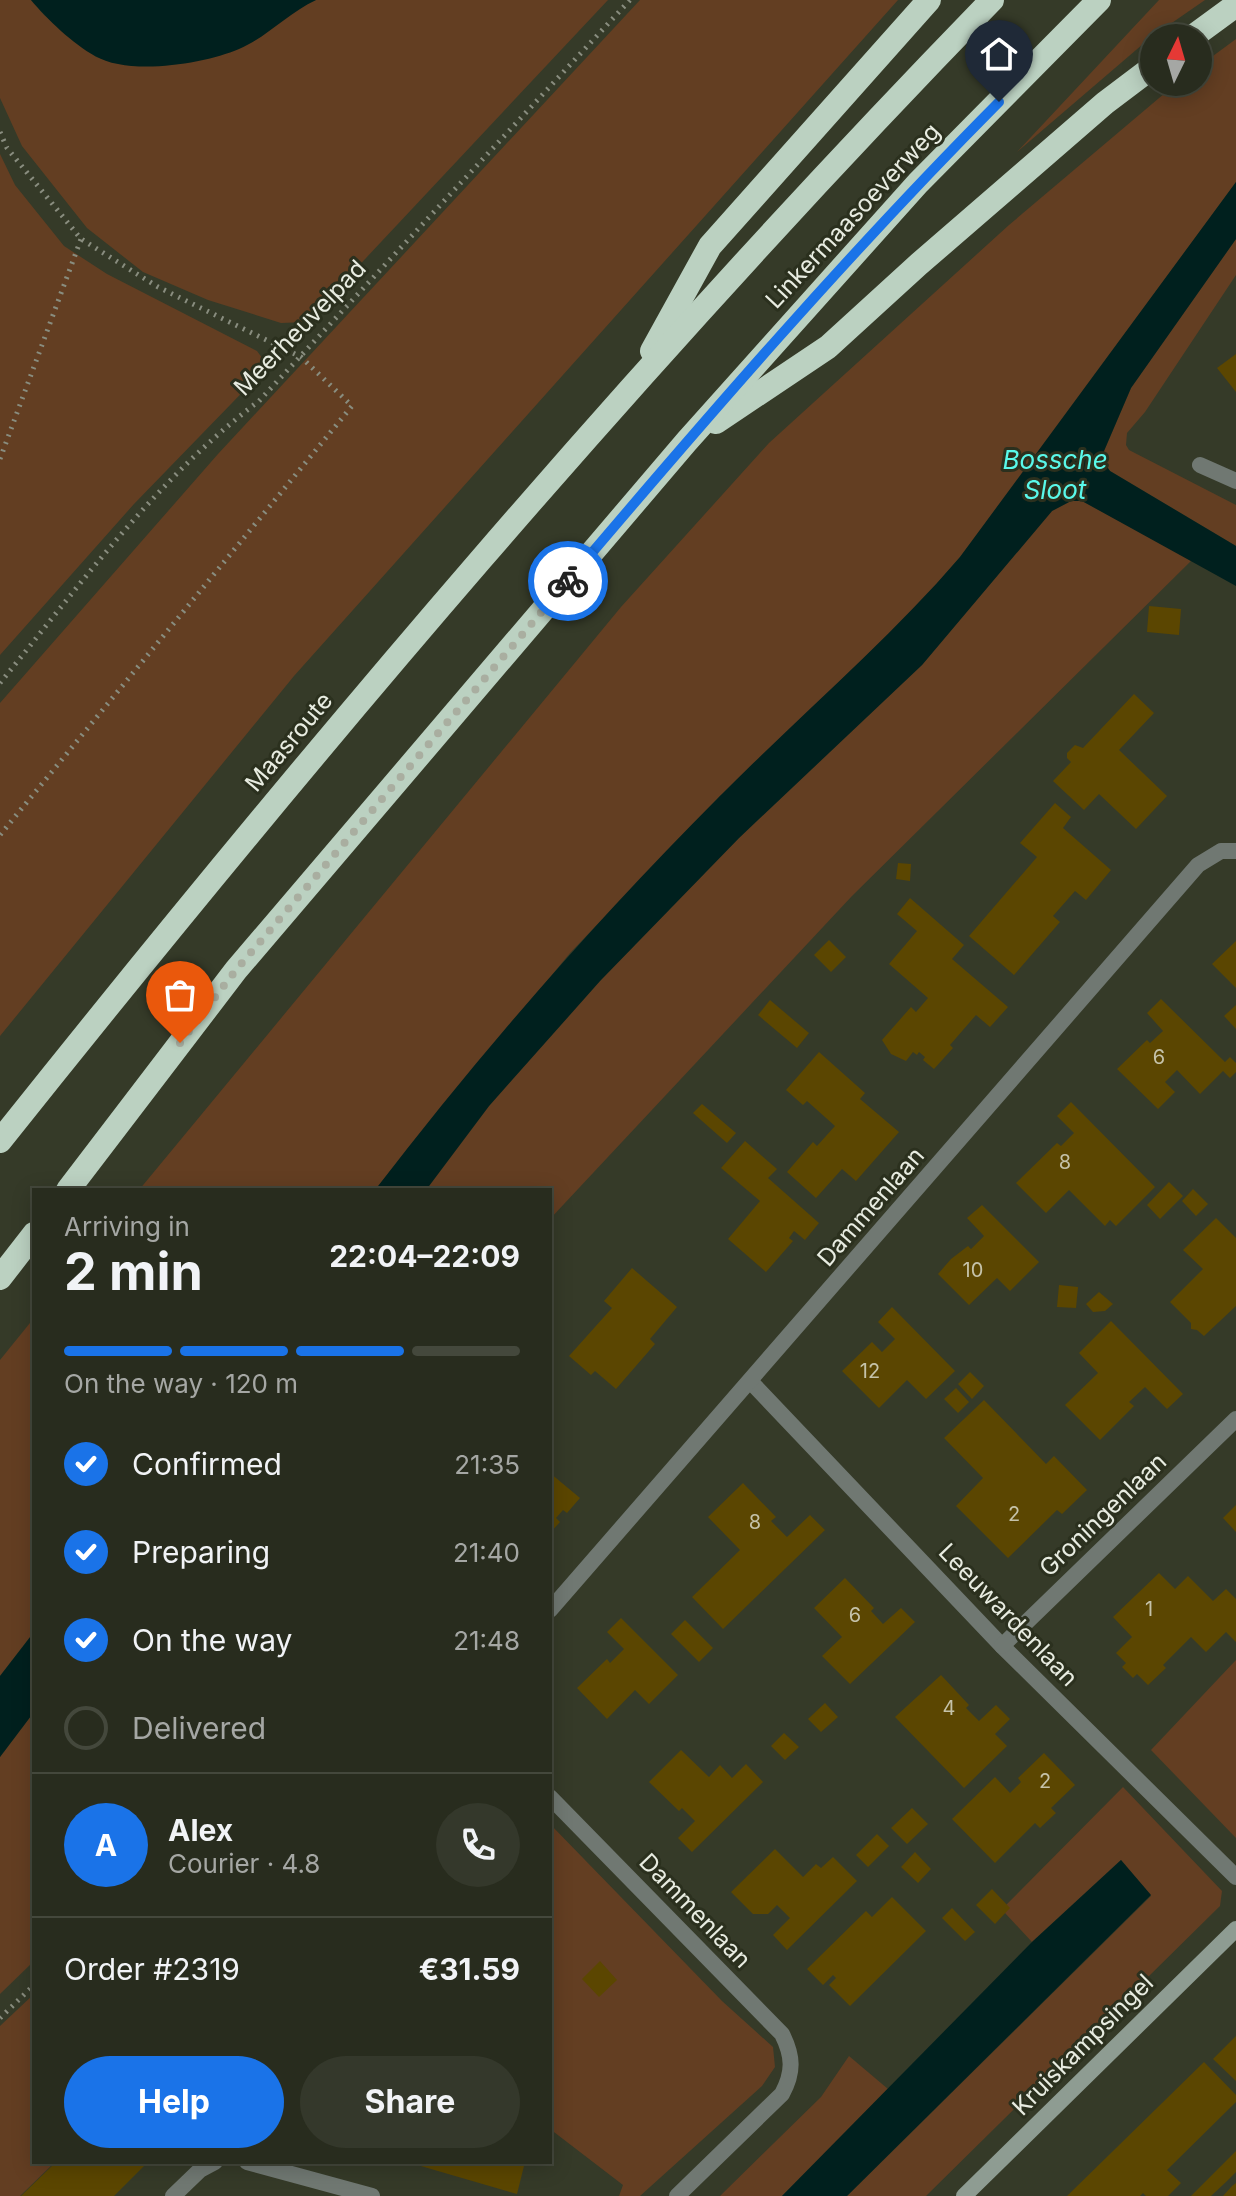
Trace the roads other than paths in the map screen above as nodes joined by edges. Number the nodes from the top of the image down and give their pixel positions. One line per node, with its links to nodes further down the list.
1 (929, 0): 7 (highway)
2 (992, 0): 7 (highway, Linkermaasoeverweg)
3 (1099, 0): 8 (highway, Linkermaasoeverweg)
4 (1236, 5): 5 (highway)
5 (1210, 24)
6 (1140, 77): 8 (highway)
7 (632, 388): 12 (highway, Maasroute)
8 (687, 441): 13 (highway)
9 (1200, 465): 10 (street)
10 (1236, 481)
11 (1236, 851): 16 (street, Dammenlaan)
12 (0, 1141)
13 (70, 1188)
14 (32, 1237): 15 (highway)
15 (0, 1278)
16 (751, 1382): 18 (street, Dammenlaan); 19 (street, Leeuwardenlaan)
17 (1236, 1419): 19 (street, Groningenlaan)
18 (552, 1608)
19 (1002, 1646): 21 (street, Leeuwardenlaan)
20 (552, 1799): 27 (street, Dammenlaan)
21 (1236, 1877)
22 (1236, 1929): 28 (street, Kruiskampsingel)
23 (211, 2164): 25 (street)
24 (254, 2164): 26 (street)
25 (173, 2196)
26 (372, 2196)
27 (677, 2196)
28 (964, 2196)

